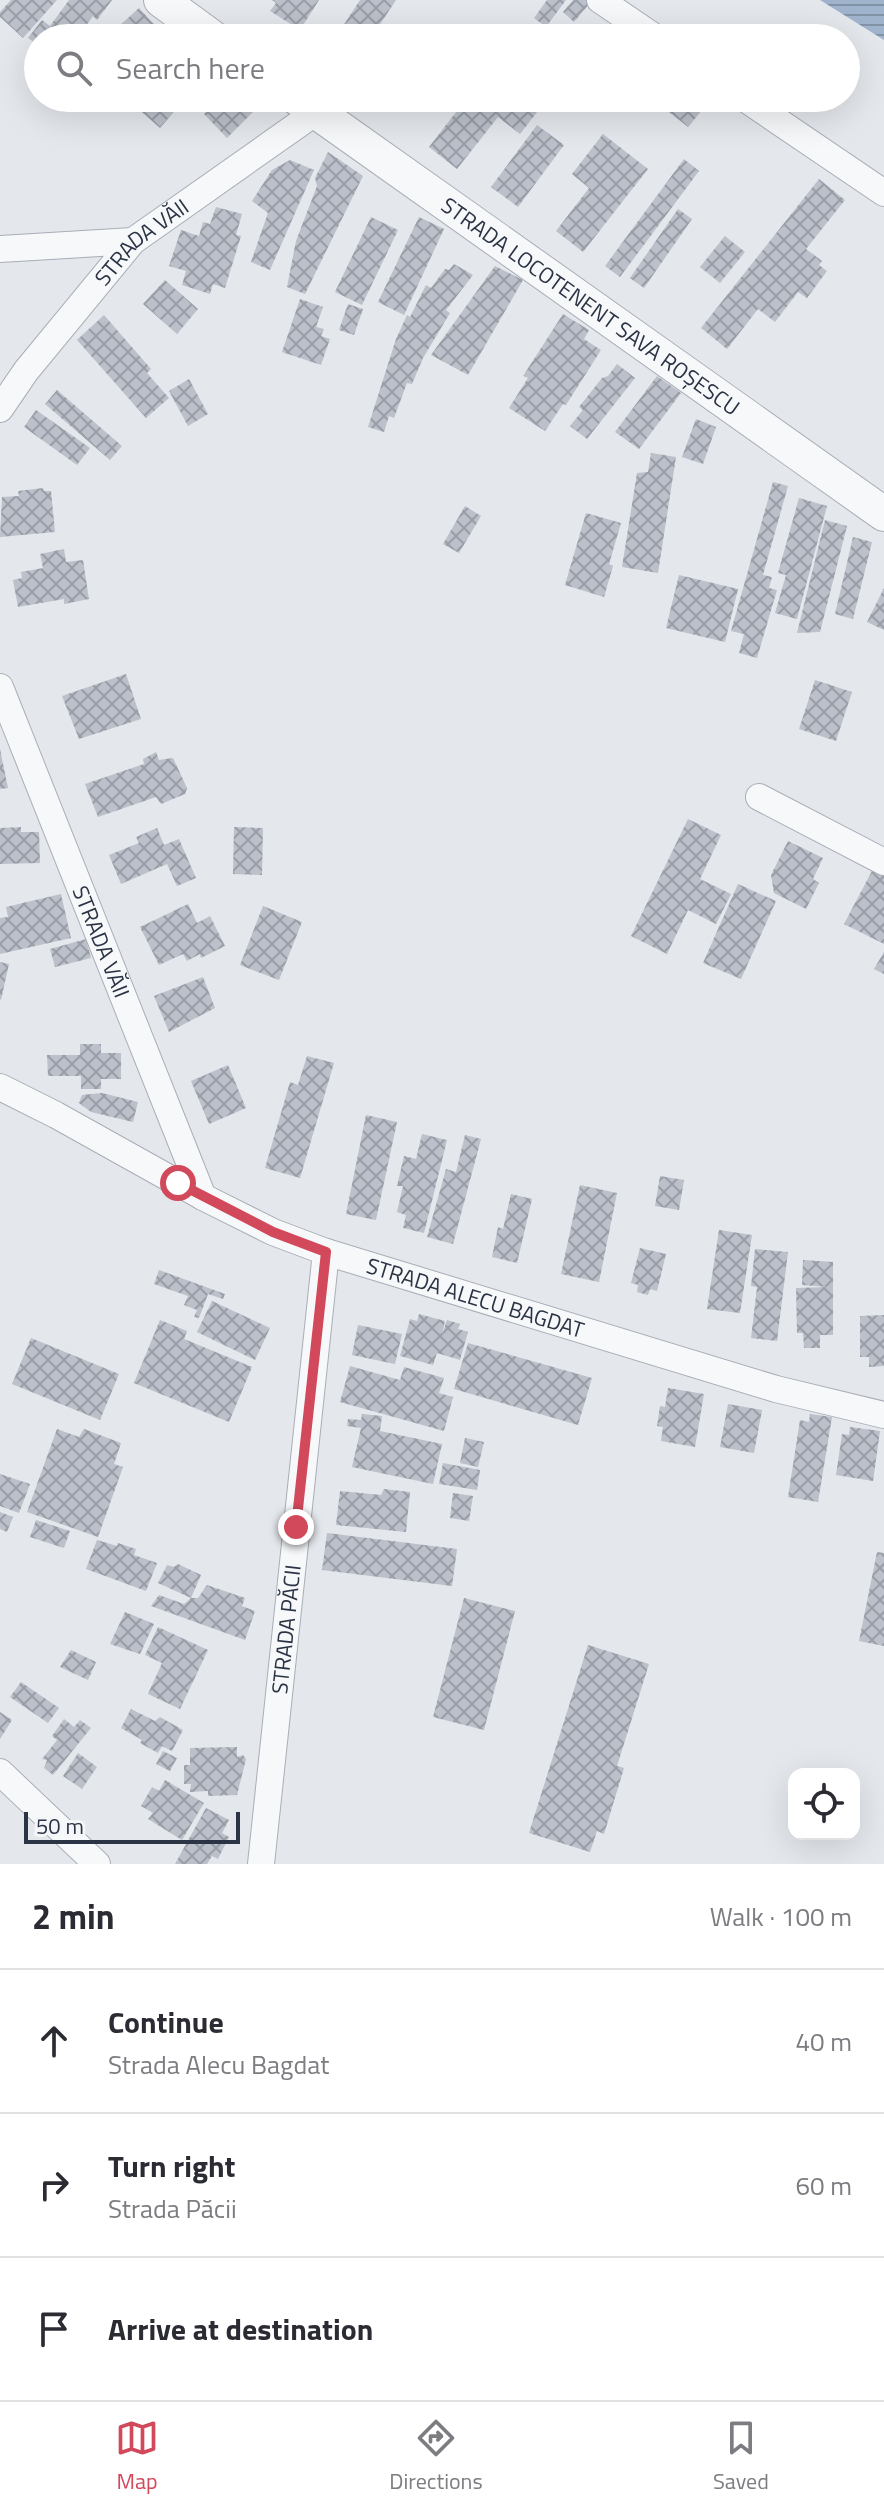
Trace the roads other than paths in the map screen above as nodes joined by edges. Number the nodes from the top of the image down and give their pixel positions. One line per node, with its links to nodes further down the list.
1 (161, 0): 3 (street)
2 (600, 0): 4 (street)
3 (194, 24)
4 (635, 24)
5 (297, 112): 9 (street, STRADA VĂII)
6 (316, 112): 12 (street, STRADA LOCOTENENT SAVA ROȘESCU)
7 (765, 112): 8 (street)
8 (884, 193)
9 (133, 241): 10 (street); 11 (street, STRADA VĂII)
10 (0, 249)
11 (0, 409)
12 (884, 514)
13 (0, 687): 17 (street, STRADA VĂII)
14 (759, 797): 15 (street)
15 (884, 862)
16 (0, 1087): 17 (street, STRADA ALECU BAGDAT)
17 (203, 1197): 18 (street, STRADA ALECU BAGDAT)
18 (326, 1252): 19 (street, STRADA ALECU BAGDAT); 22 (street, STRADA PĂCII)
19 (884, 1415)
20 (0, 1772): 21 (street)
21 (97, 1864)
22 (261, 1864)

